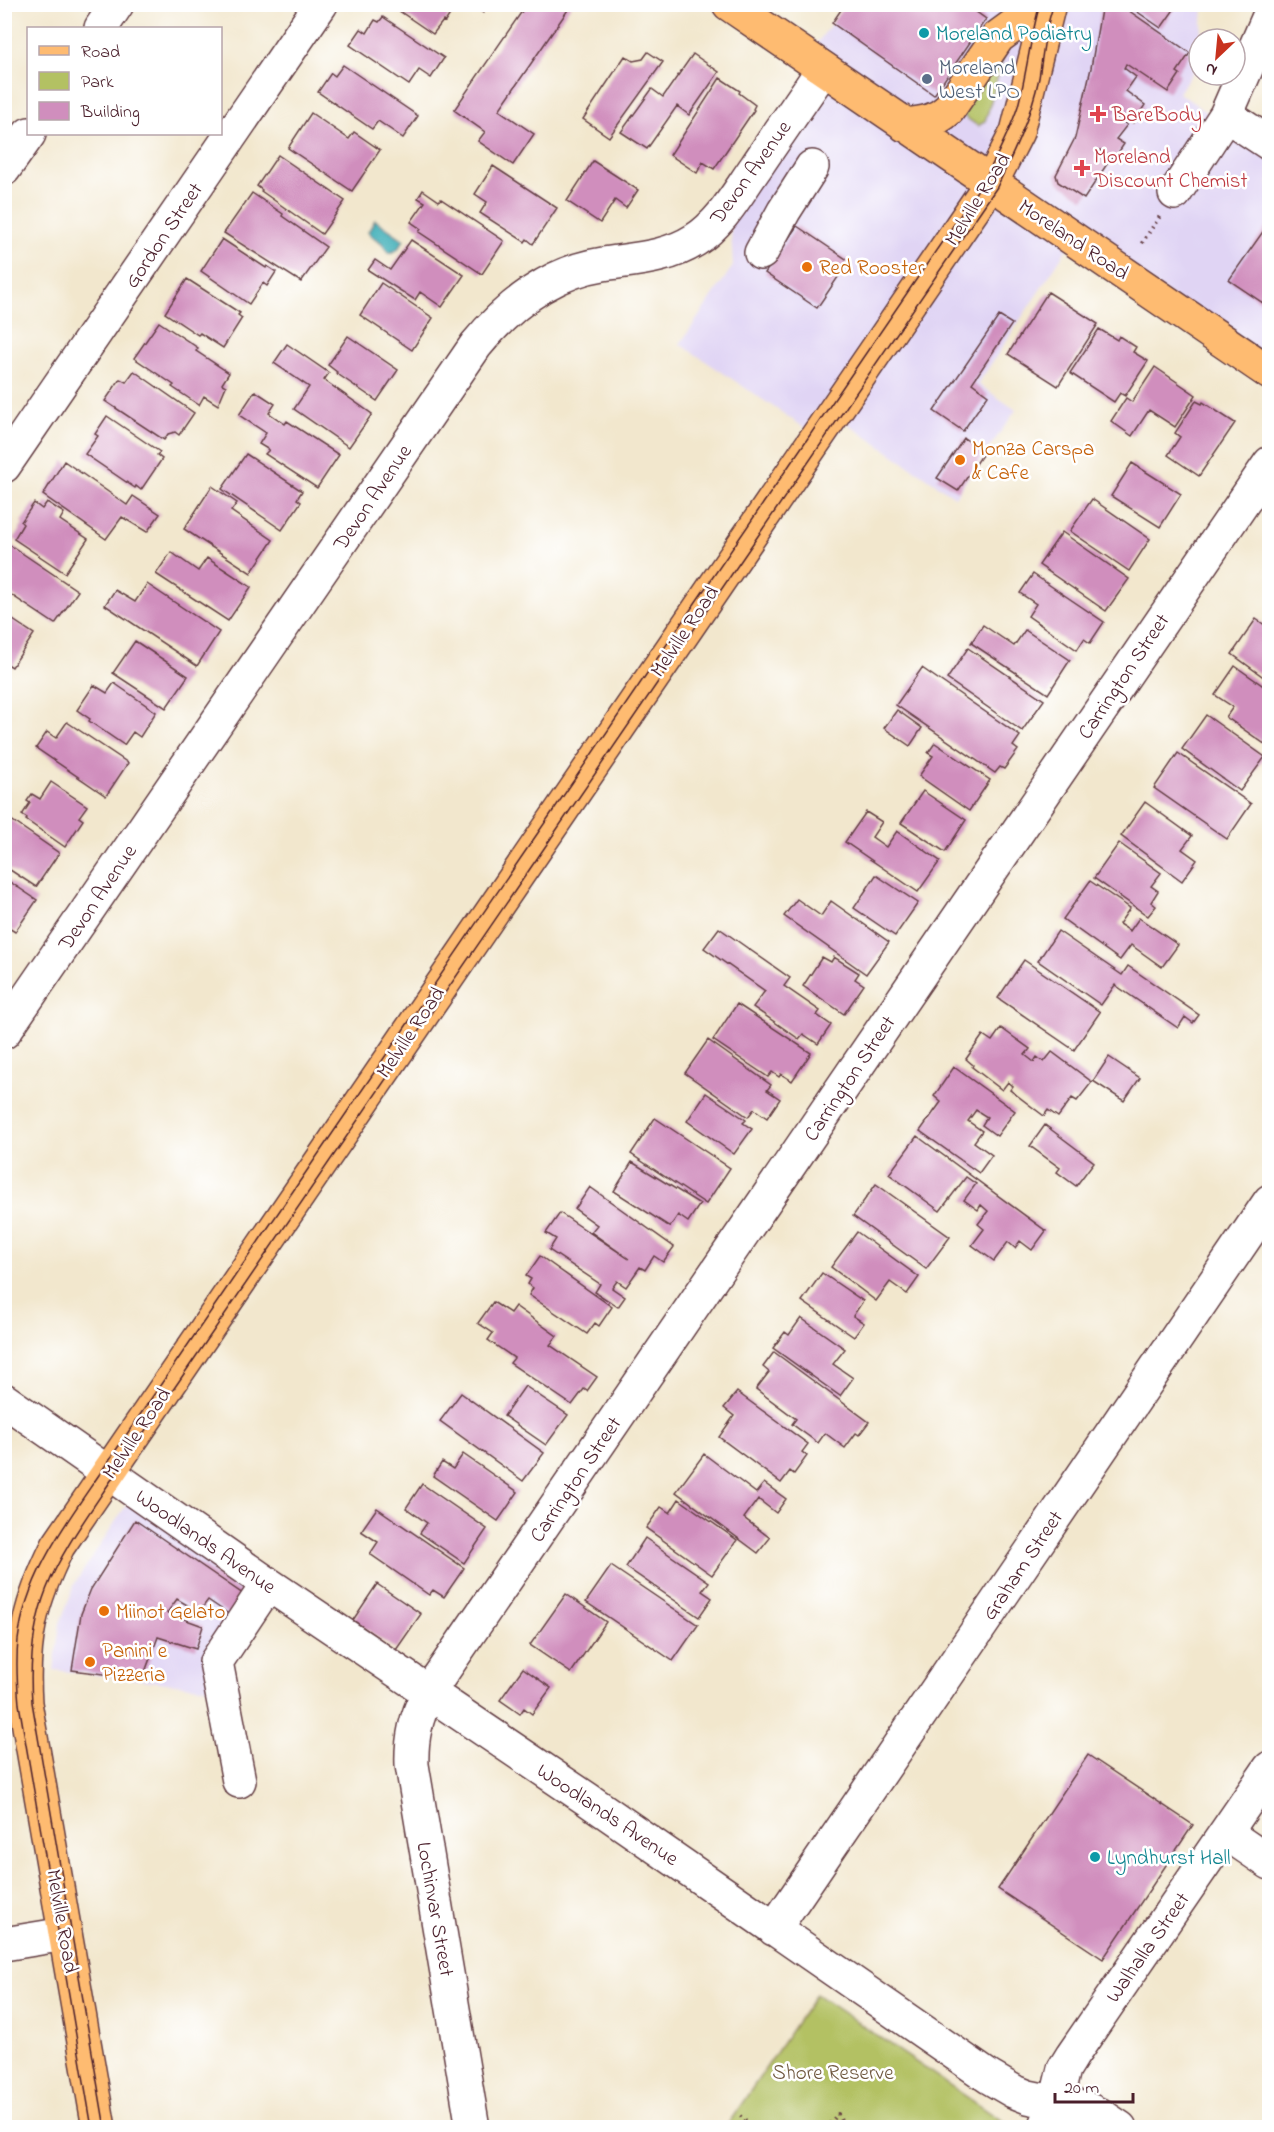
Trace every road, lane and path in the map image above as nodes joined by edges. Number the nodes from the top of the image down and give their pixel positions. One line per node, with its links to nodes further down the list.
1 (117, 4): 6 (street)
2 (321, 4): 19 (street, Gordon Street)
3 (729, 4): 7 (main road, Moreland Road)
4 (1048, 5): 9 (main road); 14 (main road, Melville Road)
5 (1269, 14): 8 (street)
6 (102, 27)
7 (823, 69): 9 (main road, Moreland Road); 20 (street, Devon Avenue)
8 (1226, 115): 11 (street); 15 (street)
9 (905, 125): 14 (main road, Moreland Road)
10 (28, 135): 13 (street)
11 (1269, 144)
12 (812, 167): 16 (street)
13 (4, 169)
14 (991, 183): 17 (main road, Moreland Road); 23 (main road, Melville Road)
15 (1175, 193)
16 (762, 254)
17 (1269, 373)
18 (1269, 463): 25 (street, Carrington Street)
19 (4, 466)
20 (4, 1032)
21 (1269, 1201): 30 (street, Graham Street)
22 (4, 1400): 23 (street, Woodlands Avenue)
23 (108, 1472): 24 (street, Woodlands Avenue); 31 (main road, Melville Road)
24 (268, 1584): 25 (street, Woodlands Avenue); 27 (street)
25 (428, 1693): 30 (street, Woodlands Avenue); 36 (street, Lochinvar Street)
26 (1269, 1768): 28 (street, Walhalla Street)
27 (239, 1781)
28 (1226, 1833): 29 (street); 33 (street, Walhalla Street)
29 (1269, 1863)
30 (774, 1929): 33 (street, Woodlands Avenue)
31 (66, 1934): 32 (street); 35 (main road, Melville Road)
32 (4, 1944)
33 (1050, 2115): 40 (street, Woodlands Avenue)
34 (740, 2116): 37 (path)
35 (99, 2127)
36 (473, 2127)
37 (754, 2127)
38 (826, 2127): 39 (path)
39 (844, 2127)
40 (1120, 2127)

